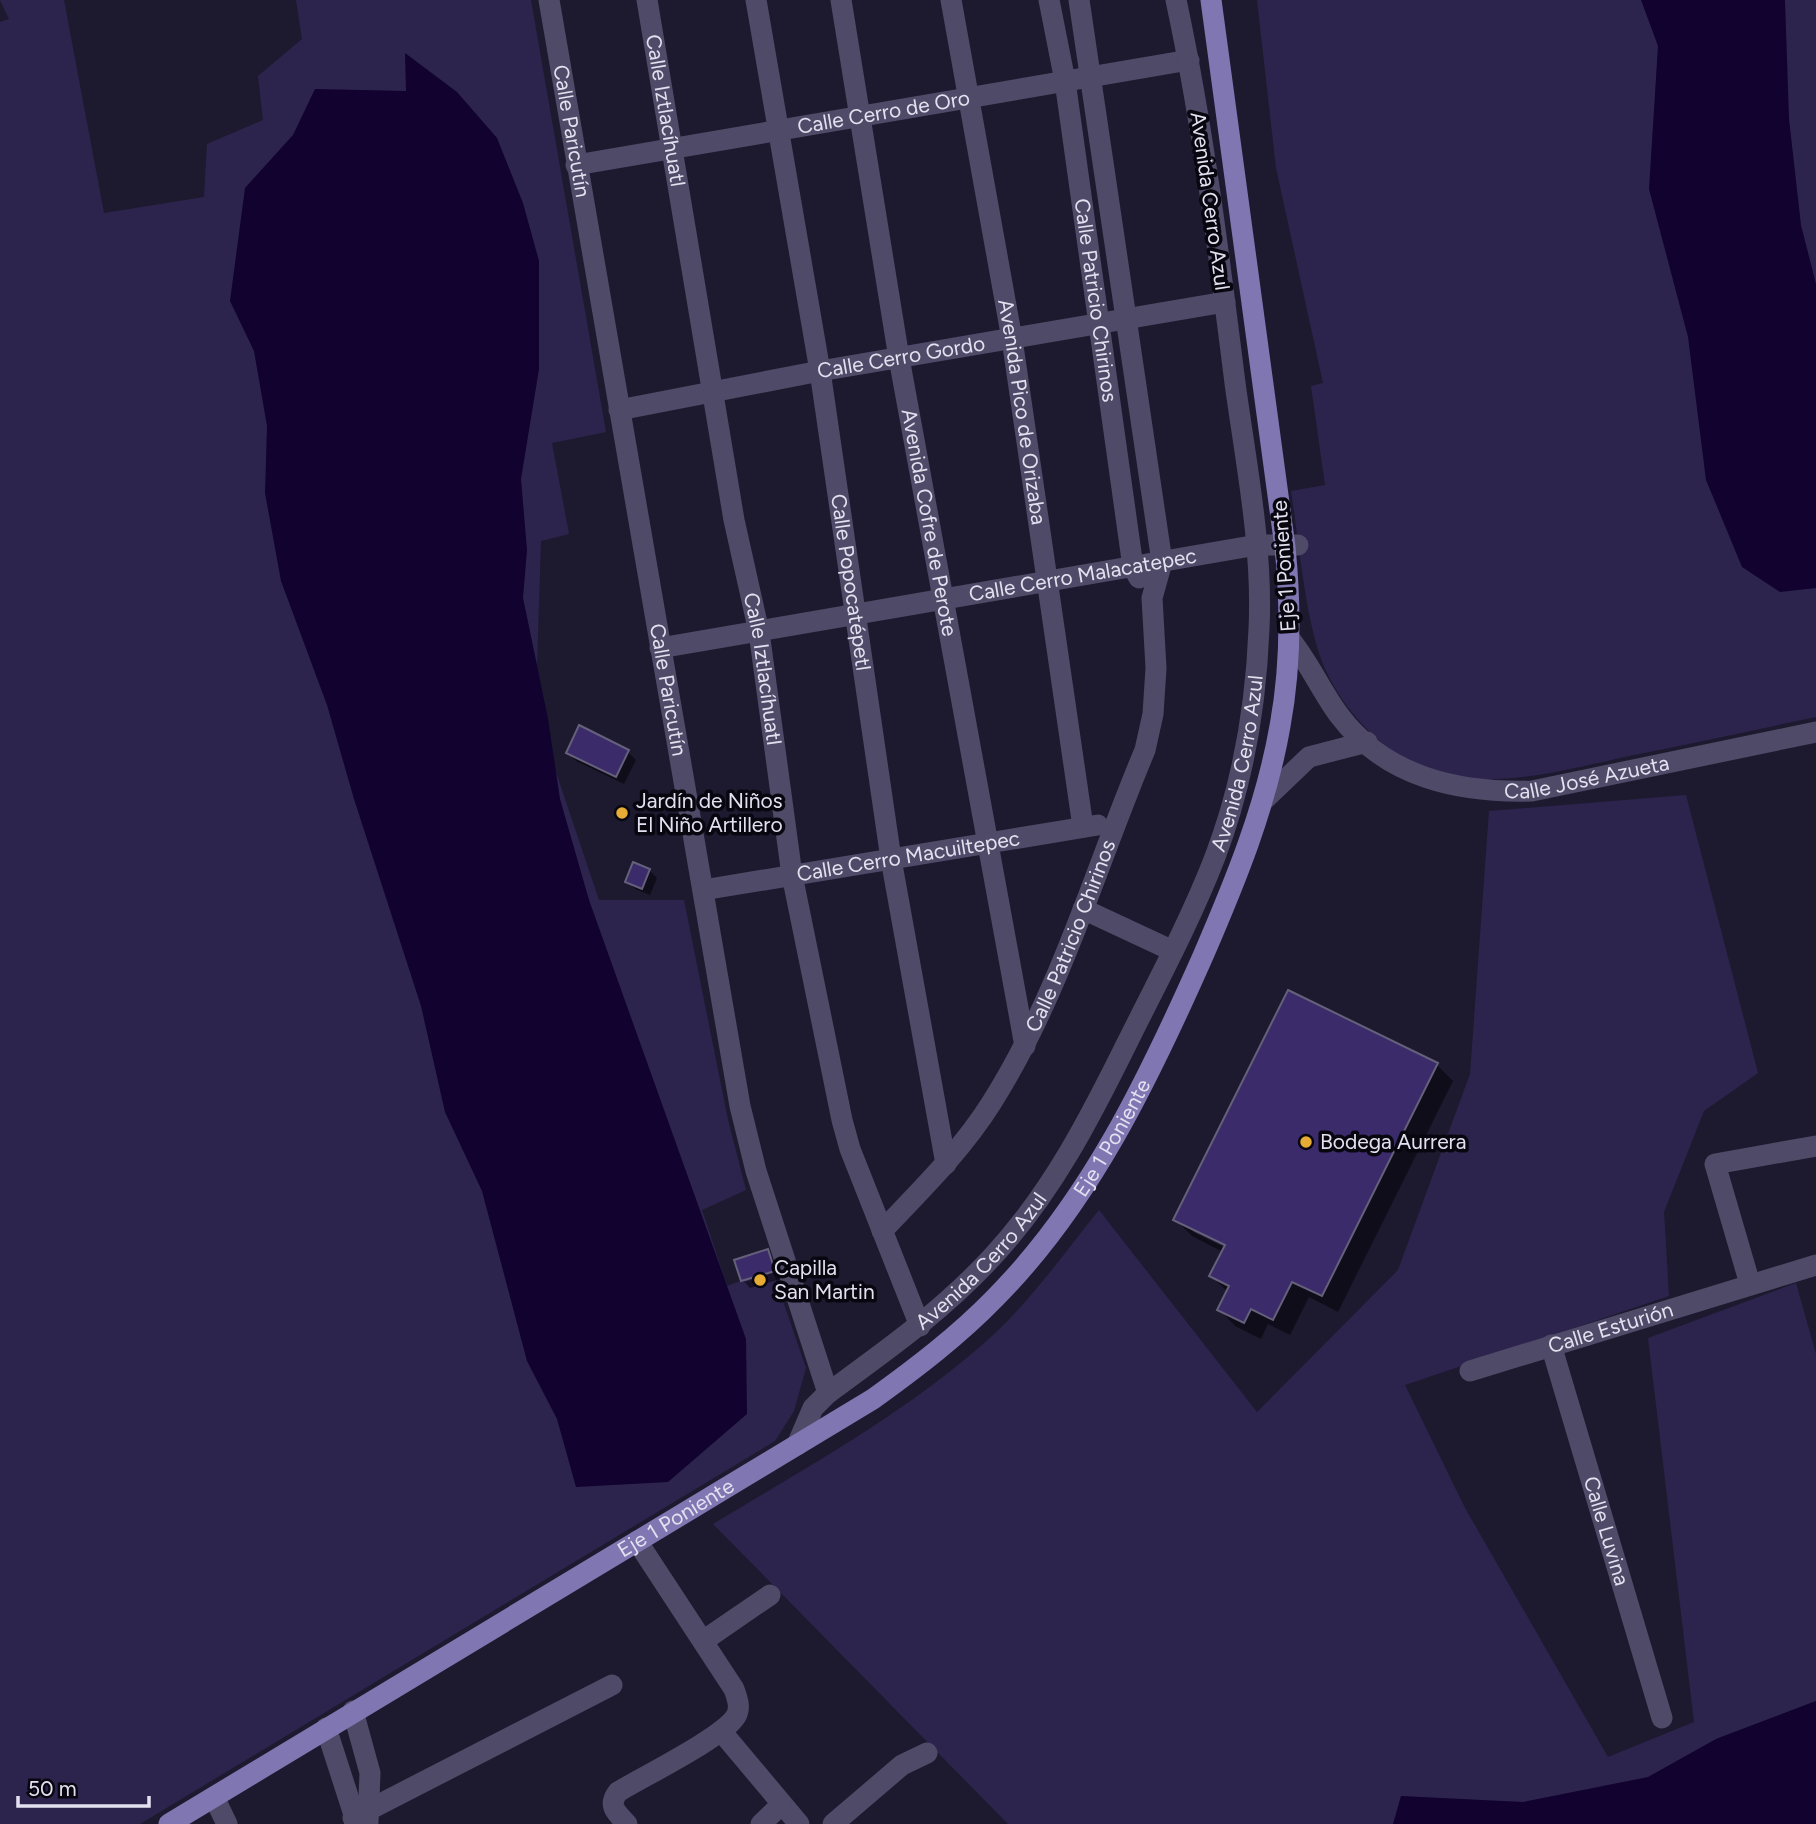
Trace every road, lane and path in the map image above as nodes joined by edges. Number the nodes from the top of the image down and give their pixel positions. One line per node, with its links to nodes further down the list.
1 (549, 0): 17 (street, Calle Paricutín)
2 (647, 0): 16 (street, Calle Iztlacíhuatl)
3 (756, 0): 15 (street, Calle Popocatépetl)
4 (841, 0): 14 (street, Avenida Cofre de Perote)
5 (951, 0): 13 (street, Avenida Pico de Orizaba)
6 (1049, 0): 12 (street, Calle Patricio Chirinos)
7 (1079, 0): 11 (street, Calle Patricio Chirinos)
8 (1177, 0): 10 (street, Avenida Cerro Azul)
9 (1211, 0): 29 (main road, Eje 1 Poniente)
10 (1189, 60): 11 (street, Calle Cerro de Oro); 20 (street, Avenida Cerro Azul)
11 (1091, 77): 12 (street, Calle Cerro de Oro); 18 (street, Calle Patricio Chirinos)
12 (1065, 82): 13 (street, Calle Cerro de Oro); 19 (street, Calle Patricio Chirinos)
13 (968, 98): 14 (street, Calle Cerro de Oro); 23 (street, Avenida Pico de Orizaba)
14 (860, 117): 15 (street, Calle Cerro de Oro); 24 (street, Avenida Cofre de Perote)
15 (780, 130): 16 (street, Calle Cerro de Oro); 25 (street, Calle Popocatépetl)
16 (671, 150): 17 (street, Calle Cerro de Oro); 26 (street, Calle Iztlacíhuatl)
17 (576, 165): 27 (street, Calle Paricutín)
18 (1108, 191): 19 (street); 21 (street, Calle Patricio Chirinos)
19 (1082, 195): 22 (street, Calle Patricio Chirinos)
20 (1225, 302): 21 (street, Calle Cerro Gordo); 28 (street, Avenida Cerro Azul)
21 (1127, 319): 22 (street, Calle Cerro Gordo); 30 (street, Calle Patricio Chirinos)
22 (1101, 324): 23 (street, Calle Cerro Gordo); 31 (street, Calle Patricio Chirinos)
23 (1012, 339): 24 (street, Calle Cerro Gordo); 32 (street, Avenida Pico de Orizaba)
24 (899, 358): 25 (street, Calle Cerro Gordo); 34 (street, Avenida Cofre de Perote)
25 (820, 371): 26 (street, Calle Cerro Gordo); 35 (street, Calle Popocatépetl)
26 (713, 391): 27 (street, Calle Cerro Gordo); 36 (street, Calle Iztlacíhuatl)
27 (619, 410): 38 (street, Calle Paricutín)
28 (1256, 545): 29 (street, Calle Cerro Malacatepec); 30 (street, Calle Cerro Malacatepec); 49 (street, Avenida Cerro Azul)
29 (1292, 546): 37 (main road, Eje 1 Poniente)
30 (1162, 562): 31 (street, Calle Cerro Malacatepec); 33 (street, Calle Patricio Chirinos)
31 (1133, 568): 32 (street, Calle Cerro Malacatepec); 33 (street, Calle Patricio Chirinos)
32 (1047, 582): 34 (street, Calle Cerro Malacatepec); 43 (street, Avenida Pico de Orizaba)
33 (1152, 598): 42 (street, Calle Patricio Chirinos)
34 (943, 600): 35 (street, Calle Cerro Malacatepec); 44 (street, Avenida Cofre de Perote)
35 (854, 615): 36 (street, Calle Cerro Malacatepec); 45 (street, Calle Popocatépetl)
36 (759, 632): 38 (street, Calle Cerro Malacatepec); 46 (street, Calle Iztlacíhuatl)
37 (1289, 638): 40 (street, Calle José Azueta); 41 (main road, Eje 1 Poniente)
38 (660, 648): 47 (street, Calle Paricutín)
39 (1816, 732): 40 (street, Calle José Azueta)
40 (1367, 742): 41 (street)
41 (1263, 800): 60 (main road, Eje 1 Poniente)
42 (1115, 822): 43 (street, Calle Cerro Macuiltepec); 48 (street, Calle Patricio Chirinos)
43 (1083, 827): 44 (street, Calle Cerro Macuiltepec)
44 (987, 843): 45 (street, Calle Cerro Macuiltepec); 50 (street, Avenida Cofre de Perote)
45 (891, 859): 46 (street, Calle Cerro Macuiltepec); 52 (street, Calle Popocatépetl)
46 (792, 875): 47 (street, Calle Cerro Macuiltepec); 53 (street, Calle Iztlacíhuatl)
47 (703, 890): 59 (street, Calle Paricutín)
48 (1083, 909): 49 (street); 50 (street, Calle Patricio Chirinos)
49 (1174, 951): 56 (street, Avenida Cerro Azul)
50 (1025, 1046): 52 (street, Calle Patricio Chirinos)
51 (1816, 1146): 55 (street)
52 (946, 1164): 53 (street, Calle Patricio Chirinos)
53 (882, 1231): 56 (street, Calle Iztlacíhuatl)
54 (1816, 1265): 55 (street, Calle Esturión)
55 (1750, 1284): 57 (street, Calle Esturión)
56 (920, 1326): 59 (street, Avenida Cerro Azul)
57 (1552, 1345): 58 (street, Calle Esturión); 66 (street, Calle Luvina)
58 (1470, 1371)
59 (828, 1393): 60 (street)
60 (797, 1445): 61 (main road, Eje 1 Poniente)
61 (637, 1541): 63 (street); 65 (main road, Eje 1 Poniente)
62 (770, 1595): 63 (street)
63 (703, 1641): 68 (street)
64 (612, 1685): 72 (street)
65 (353, 1712): 67 (main road, Eje 1 Poniente); 72 (street)
66 (1662, 1718)
67 (326, 1728): 70 (main road, Eje 1 Poniente); 72 (street)
68 (721, 1731): 71 (street); 75 (street)
69 (928, 1753): 78 (street)
70 (214, 1797): 73 (main road, Eje 1 Poniente); 74 (street)
71 (781, 1805): 76 (street); 77 (street)
72 (362, 1819)
73 (169, 1824)
74 (227, 1824)
75 (627, 1824)
76 (761, 1824)
77 (799, 1824)
78 (833, 1824)

